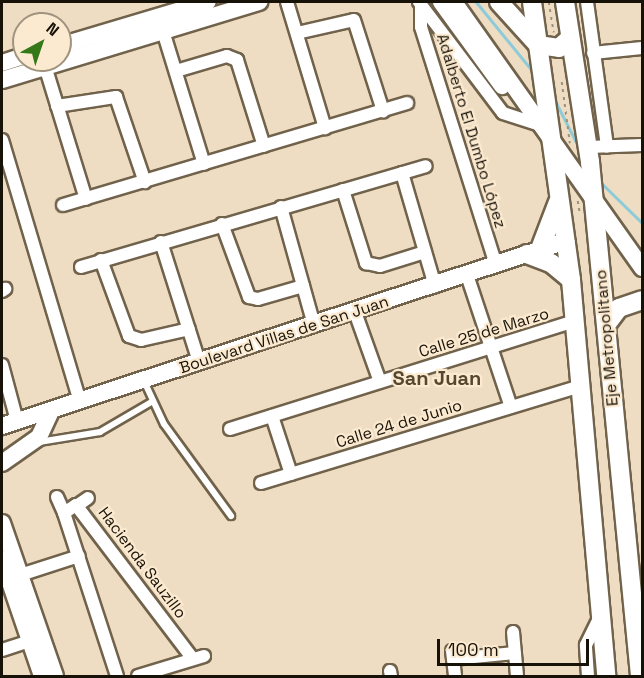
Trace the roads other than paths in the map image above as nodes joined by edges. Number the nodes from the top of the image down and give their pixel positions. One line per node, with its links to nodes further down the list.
1 (208, 2): 14 (street)
2 (259, 2): 11 (street)
3 (288, 2): 12 (street)
4 (441, 2): 28 (street)
5 (454, 2): 28 (street)
6 (498, 2): 17 (main road)
7 (532, 2): 17 (main road, Eje Metropolitano)
8 (565, 2): 13 (main road, Eje Metropolitano)
9 (587, 2): 18 (street)
10 (420, 4): 15 (street); 19 (street, Adalberto El Dumbo López)
11 (163, 31): 20 (street); 21 (street)
12 (297, 33): 27 (street); 29 (street)
13 (570, 38): 17 (main road); 35 (main road, Eje Metropolitano)
14 (72, 42)
15 (453, 47): 19 (street); 28 (street)
16 (642, 48): 18 (street)
17 (539, 52): 31 (main road, Eje Metropolitano)
18 (594, 53): 34 (street)
19 (431, 55): 52 (street, Adalberto El Dumbo López)
20 (72, 58)
21 (176, 71): 33 (street); 36 (street)
22 (27, 72): 24 (street)
23 (47, 72): 26 (street)
24 (2, 80)
25 (407, 103): 27 (street)
26 (57, 106): 39 (street); 43 (street)
27 (383, 111): 29 (street)
28 (533, 120): 31 (street)
29 (325, 128): 33 (street)
30 (2, 140): 72 (street)
31 (561, 143): 41 (street); 42 (main road, Eje Metropolitano)
32 (642, 145): 34 (street)
33 (264, 146): 36 (street)
34 (607, 147): 35 (street)
35 (590, 155): 41 (main road, Eje Metropolitano)
36 (204, 164): 39 (street)
37 (426, 166): 38 (street)
38 (402, 173): 40 (street); 50 (street)
39 (145, 182): 43 (street)
40 (343, 190): 45 (street); 50 (street)
41 (593, 193): 54 (street); 61 (main road, Eje Metropolitano)
42 (559, 195): 47 (main road, Eje Metropolitano); 49 (main road)
43 (86, 199): 44 (street)
44 (63, 205)
45 (281, 207): 46 (street); 57 (street)
46 (222, 224): 48 (street); 57 (street)
47 (566, 241): 49 (street, Boulevard Villas de San Juan); 56 (main road, Eje Metropolitano)
48 (161, 242): 51 (street); 64 (street)
49 (534, 251): 52 (street, Boulevard Villas de San Juan); 56 (main road)
50 (425, 252): 58 (street)
51 (101, 260): 53 (street); 64 (street)
52 (496, 265): 55 (street, Boulevard Villas de San Juan)
53 (81, 267)
54 (642, 268)
55 (467, 275): 58 (street, Boulevard Villas de San Juan); 65 (street)
56 (571, 280): 62 (main road, Eje Metropolitano)
57 (303, 286): 63 (street)
58 (435, 286): 60 (street, Boulevard Villas de San Juan)
59 (642, 300): 61 (main road)
60 (355, 312): 63 (street, Boulevard Villas de San Juan); 69 (street)
61 (605, 317): 62 (main road); 93 (main road, Eje Metropolitano)
62 (575, 318): 65 (street, Calle 25 de Marzo); 71 (main road, Eje Metropolitano)
63 (314, 325): 66 (street, Boulevard Villas de San Juan)
64 (189, 329): 66 (street)
65 (492, 348): 69 (street, Calle 25 de Marzo); 74 (street)
66 (199, 362): 68 (street, Boulevard Villas de San Juan)
67 (2, 365): 70 (street)
68 (143, 380): 72 (street, Boulevard Villas de San Juan); 73 (lane)
69 (380, 382): 76 (street, Calle 25 de Marzo)
70 (4, 386): 77 (street)
71 (581, 386): 74 (street, Calle 24 de Junio); 91 (main road, Eje Metropolitano)
72 (80, 401): 75 (street, Boulevard Villas de San Juan)
73 (153, 401): 80 (lane); 86 (lane)
74 (511, 408): 82 (street, Calle 24 de Junio)
75 (51, 411): 77 (street, Boulevard Villas de San Juan); 80 (street)
76 (272, 416): 78 (street, Calle 25 de Marzo); 82 (street)
77 (9, 424): 79 (street)
78 (230, 429)
79 (2, 434)
80 (32, 443): 81 (street)
81 (4, 458)
82 (291, 474): 83 (street, Calle 24 de Junio)
83 (261, 483)
84 (57, 497): 85 (street)
85 (64, 513): 88 (street); 100 (street, Hacienda Sauzillo)
86 (231, 516)
87 (2, 523): 90 (street)
88 (79, 556): 90 (street); 99 (street)
89 (2, 559): 90 (street)
90 (10, 579): 94 (street); 98 (street)
91 (599, 618): 103 (street); 104 (main road, Eje Metropolitano)
92 (513, 632): 96 (street)
93 (638, 640): 105 (main road, Eje Metropolitano)
94 (30, 641): 95 (street); 97 (street)
95 (2, 650)
96 (515, 653): 101 (street); 102 (street)
97 (42, 676)
98 (55, 676)
99 (117, 676)
100 (138, 676)
101 (455, 676)
102 (517, 676)
103 (588, 676)
104 (606, 676)
105 (640, 676)

